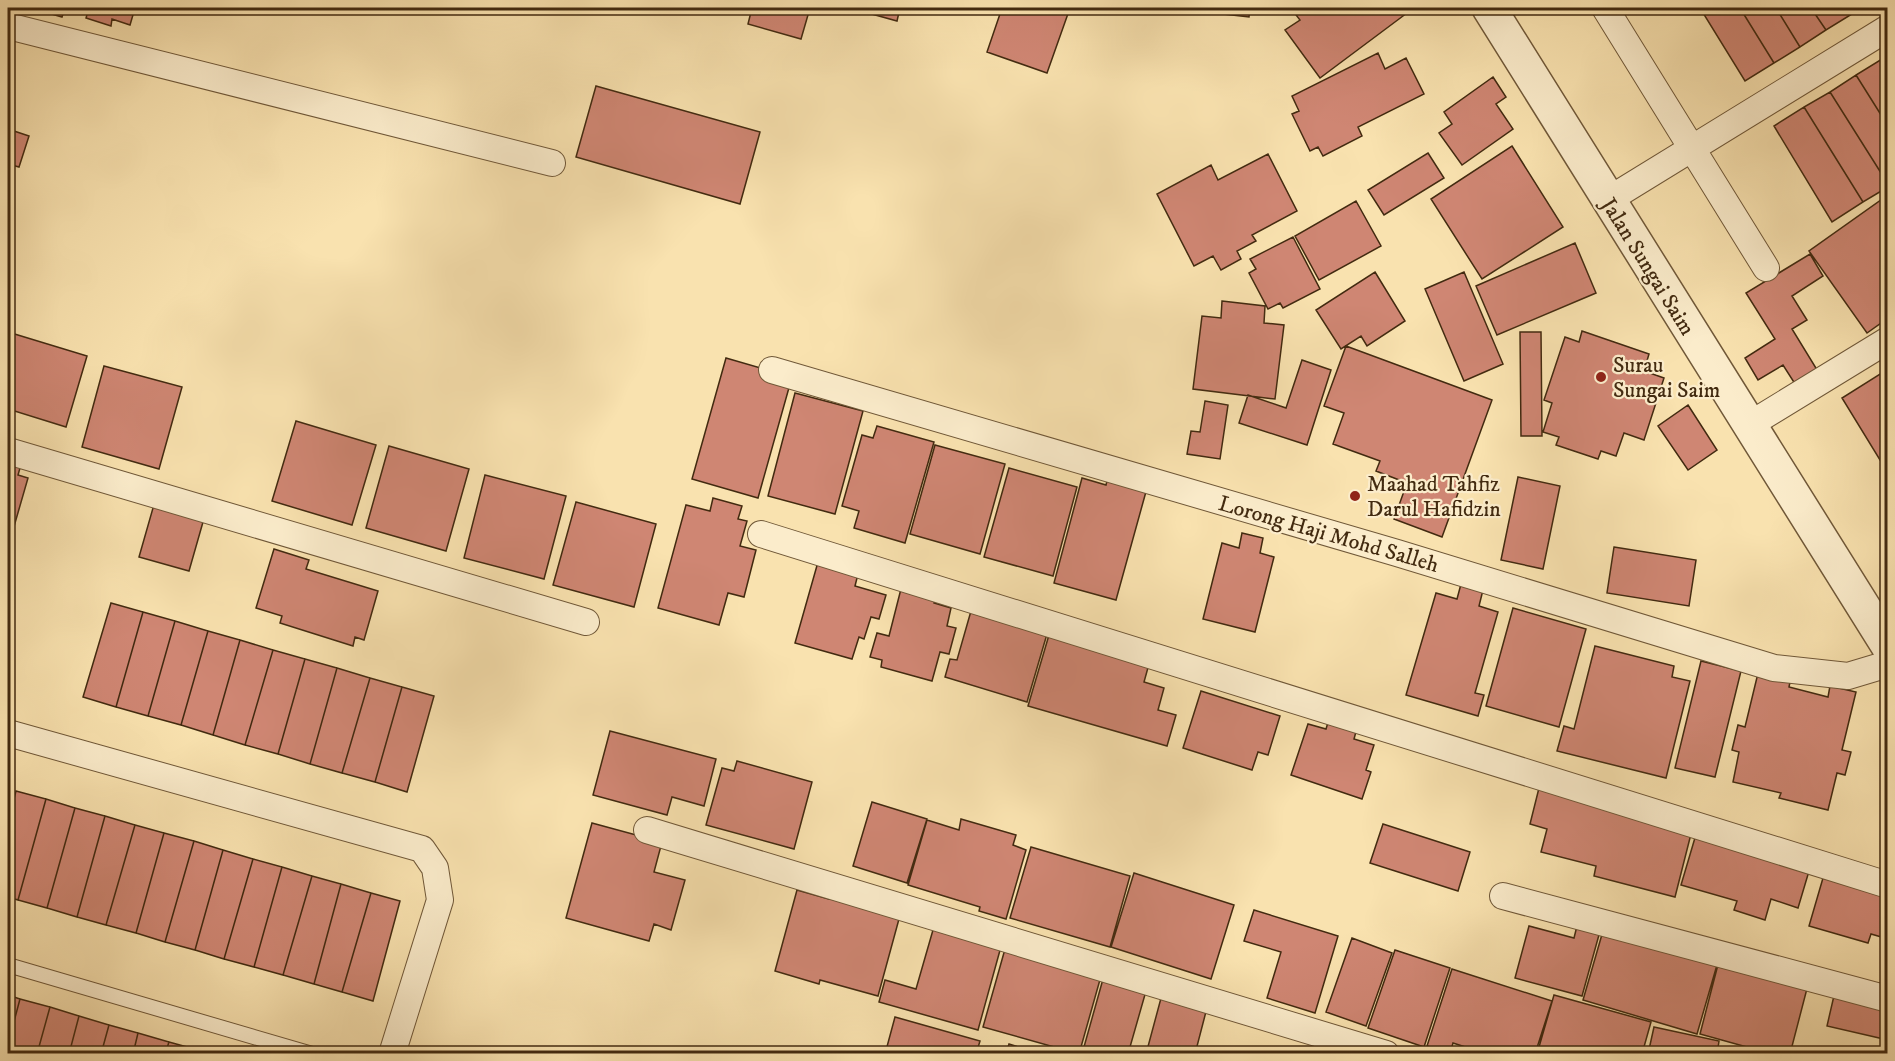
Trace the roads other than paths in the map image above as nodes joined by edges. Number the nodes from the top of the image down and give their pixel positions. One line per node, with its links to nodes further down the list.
1 (1489, 8): 7 (street, Jalan Sungai Saim)
2 (1605, 8): 5 (street)
3 (8, 26): 6 (street)
4 (1887, 28): 5 (street)
5 (1692, 148): 7 (street); 8 (street)
6 (552, 163)
7 (1608, 200): 11 (street, Jalan Sungai Saim)
8 (1766, 267)
9 (1887, 340): 11 (street)
10 (772, 370): 16 (street, Lorong Haji Mohd Salleh)
11 (1749, 425): 15 (street, Jalan Sungai Saim)
12 (8, 451): 14 (street)
13 (761, 534): 19 (street)
14 (586, 622)
15 (1887, 646)
16 (1887, 664)
17 (8, 733): 24 (street)
18 (647, 830): 25 (street)
19 (1887, 885)
20 (1503, 896): 22 (street)
21 (8, 965): 23 (lane)
22 (1887, 999)
23 (312, 1053)
24 (392, 1053)
25 (1386, 1053)

